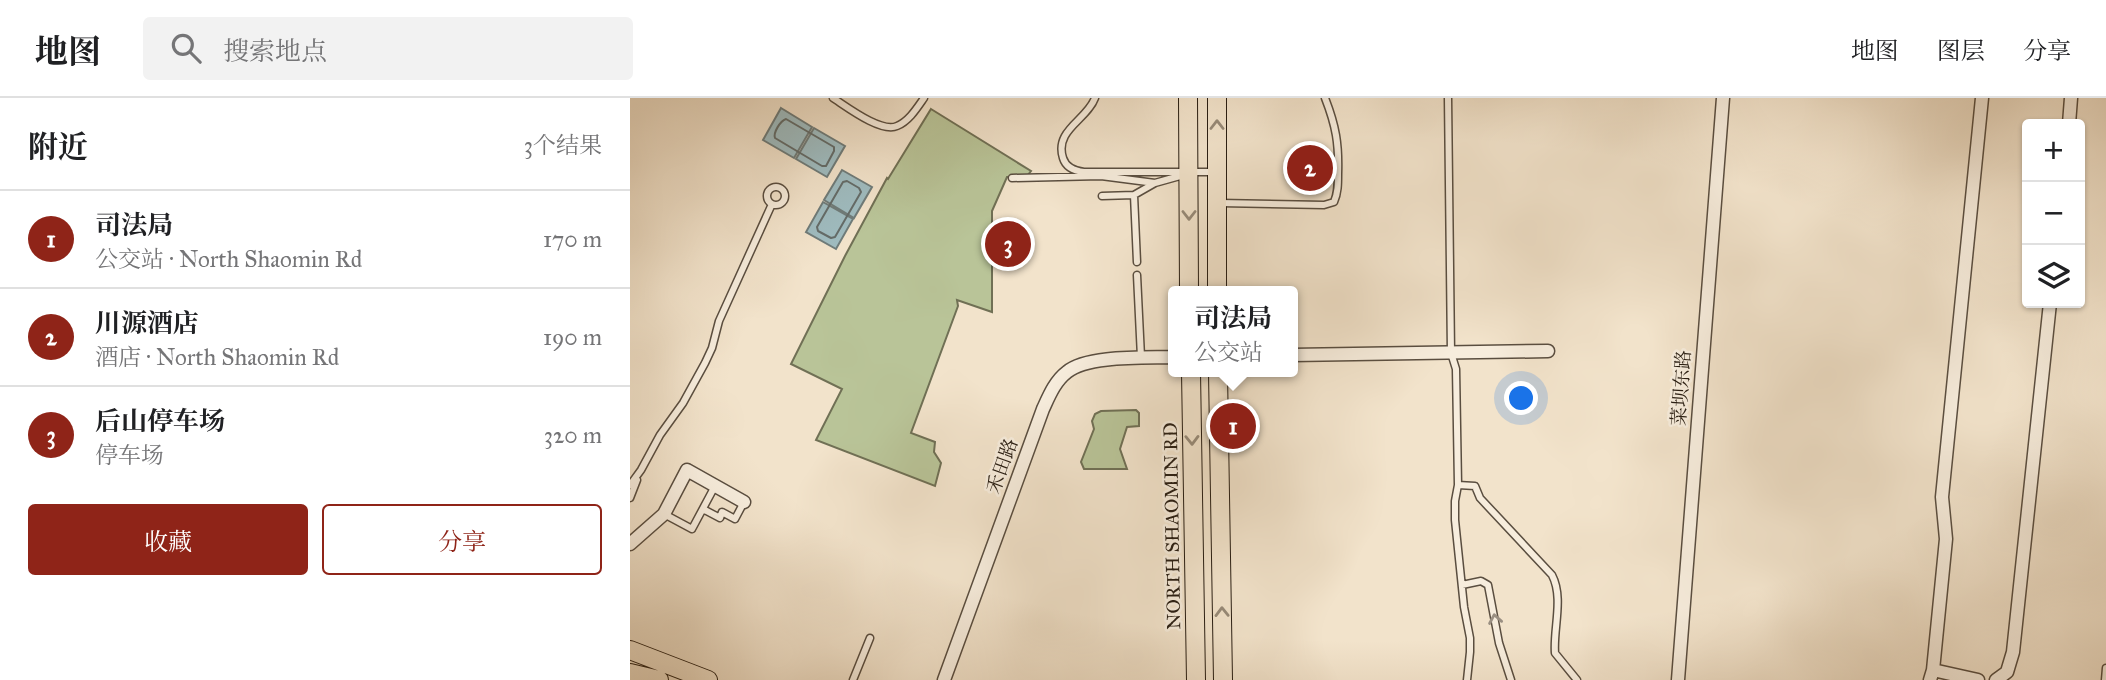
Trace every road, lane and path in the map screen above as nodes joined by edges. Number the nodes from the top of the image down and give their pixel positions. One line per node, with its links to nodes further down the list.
1 (833, 98): 2 (lane)
2 (924, 98)
3 (1095, 98): 13 (lane)
4 (1188, 98): 13 (main road)
5 (1217, 98): 12 (main road, one-way to 5)
6 (1325, 98): 18 (lane)
7 (1448, 98): 26 (lane)
8 (1723, 98): 56 (street, 菜坝东路)
9 (1982, 98): 46 (street)
10 (2071, 98): 11 (street)
11 (2069, 119)
12 (1217, 172): 13 (lane); 18 (main road)
13 (1189, 173): 15 (lane); 22 (main road, one-way to 22)
14 (1012, 178): 15 (lane)
15 (1155, 183): 17 (lane)
16 (1102, 195): 17 (lane)
17 (1134, 195): 20 (lane)
18 (1218, 203): 23 (main road)
19 (772, 204): 32 (lane)
20 (1137, 262)
21 (1137, 275): 29 (lane)
22 (1189, 286)
23 (1217, 286)
24 (2049, 308): 58 (street)
25 (1548, 351): 26 (street)
26 (1451, 353): 27 (street); 34 (lane)
27 (1298, 355)
28 (1168, 357): 29 (street, 禾田路)
29 (1141, 358): 50 (street, 禾田路)
30 (1191, 377): 51 (main road, NORTH SHAOMIN RD, one-way to 51)
31 (1219, 377): 52 (main road, one-way to 31)
32 (641, 470): 33 (lane); 36 (lane)
33 (630, 485)
34 (1458, 485): 41 (lane); 55 (lane)
35 (715, 486): 37 (street); 38 (lane); 39 (street)
36 (630, 498)
37 (744, 502): 38 (lane)
38 (703, 509): 39 (lane)
39 (664, 514): 40 (street)
40 (630, 544)
41 (1462, 585): 53 (lane); 54 (lane, one-way to 41)
42 (870, 638): 49 (lane)
43 (630, 650): 48 (main road)
44 (2106, 668): 59 (lane)
45 (630, 673): 47 (main road)
46 (1931, 675): 57 (street)
47 (659, 680)
48 (708, 680)
49 (853, 680)
50 (944, 680)
51 (1196, 680)
52 (1223, 680)
53 (1466, 680)
54 (1511, 680)
55 (1577, 680)
56 (1678, 680)
57 (1978, 680)
58 (1996, 680)
59 (2105, 680)

